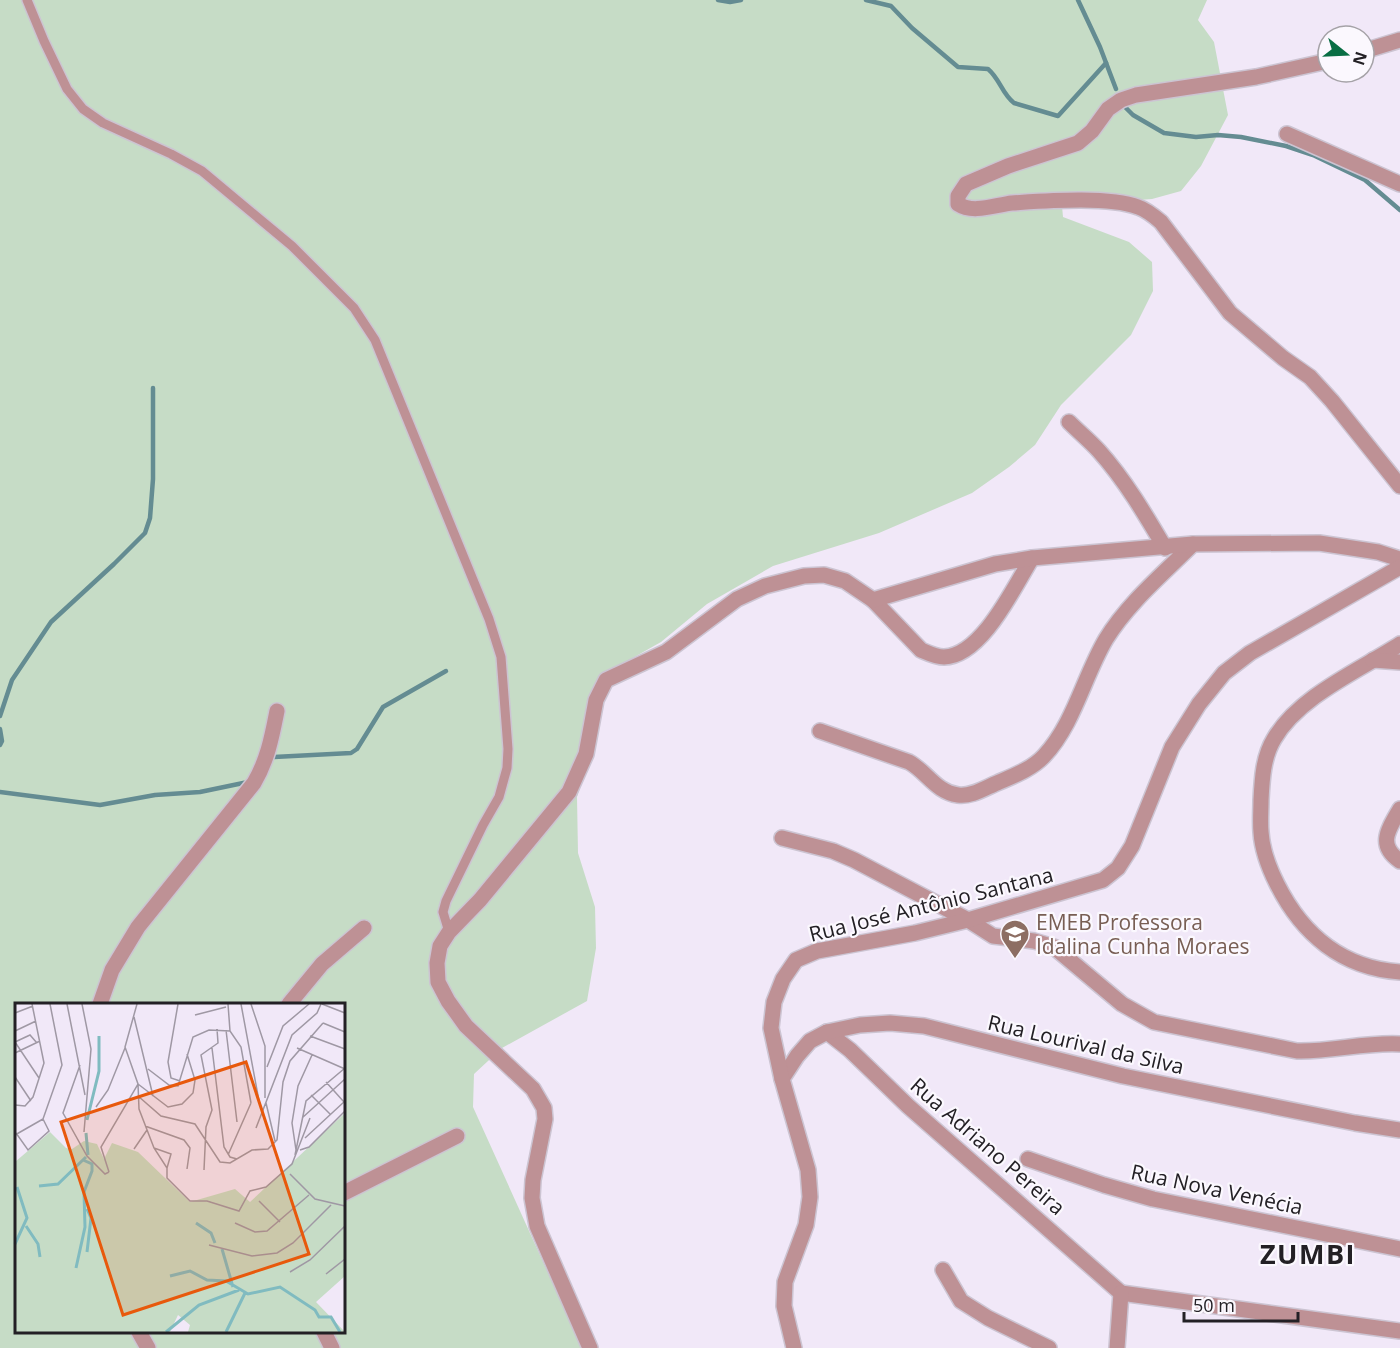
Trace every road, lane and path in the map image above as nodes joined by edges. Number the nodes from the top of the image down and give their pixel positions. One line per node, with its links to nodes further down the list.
1 (27, 0): 25 (lane)
2 (1400, 40): 3 (street)
3 (1376, 47)
4 (1316, 64): 8 (street)
5 (1287, 134): 6 (street)
6 (1400, 184)
7 (1069, 422): 10 (street)
8 (1400, 486)
9 (1192, 544): 10 (street); 12 (street); 19 (street)
10 (1165, 548): 11 (street)
11 (1032, 558): 14 (street); 14 (street)
12 (1400, 559)
13 (1400, 567): 23 (street, Rua José Antônio Santana)
14 (873, 600): 25 (street)
15 (1400, 644): 16 (street)
16 (1372, 660): 17 (street); 26 (street)
17 (1400, 662)
18 (278, 711): 27 (street)
19 (820, 731)
20 (1400, 809): 22 (street)
21 (782, 838): 23 (street)
22 (1400, 861)
23 (968, 920): 30 (street); 31 (street, Rua José Antônio Santana)
24 (364, 928): 28 (street)
25 (449, 933): 44 (street)
26 (1400, 972)
27 (101, 1003)
28 (291, 1003)
29 (827, 1032): 31 (street, Rua Lourival da Silva); 32 (street, Rua Lourival da Silva); 38 (street, Rua Adriano Pereira)
30 (1400, 1044)
31 (782, 1079): 45 (street, Rua José Antônio Santana)
32 (1400, 1130)
33 (457, 1136): 35 (street)
34 (1028, 1159): 36 (street, Rua Nova Venécia)
35 (345, 1192)
36 (1400, 1249)
37 (943, 1270): 46 (street)
38 (1121, 1293): 39 (street); 47 (street)
39 (1400, 1331)
40 (140, 1333): 42 (street)
41 (324, 1333): 43 (street)
42 (148, 1348)
43 (332, 1348)
44 (590, 1348)
45 (794, 1348)
46 (1049, 1348)
47 (1117, 1348)

